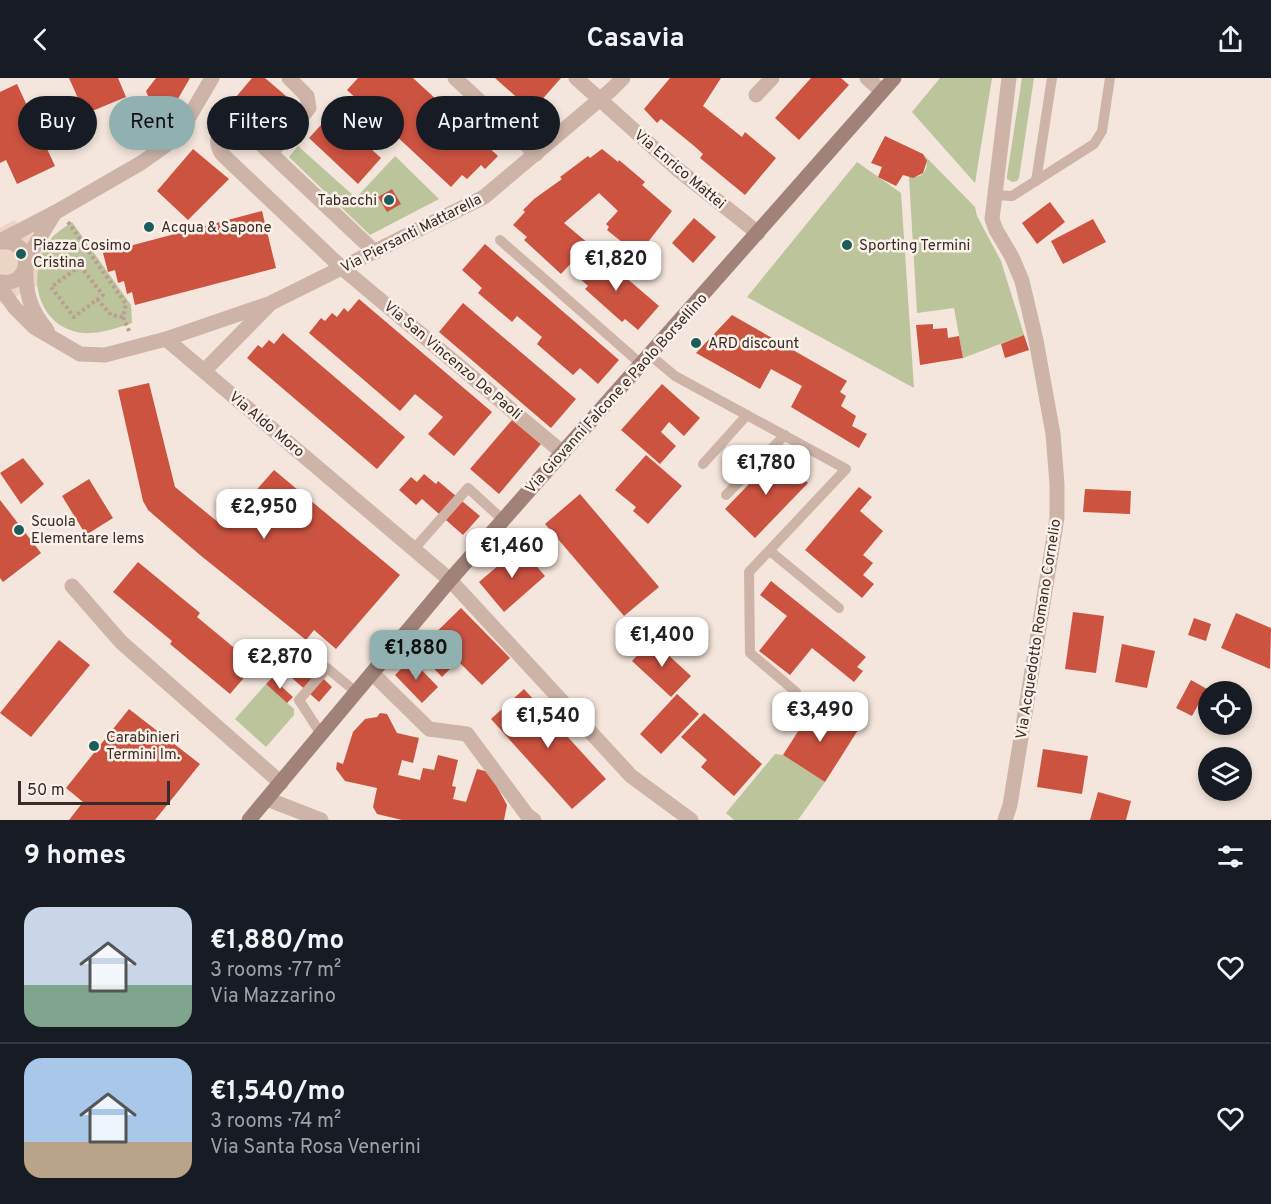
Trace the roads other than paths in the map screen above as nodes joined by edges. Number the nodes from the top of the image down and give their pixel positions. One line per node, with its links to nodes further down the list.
1 (212, 78): 19 (street)
2 (289, 78): 15 (street)
3 (455, 78): 16 (street)
4 (576, 78): 14 (street, Via Enrico Mattei)
5 (623, 78): 14 (street, Via Piersanti Mattarella)
6 (772, 78): 13 (street)
7 (867, 78): 12 (street)
8 (894, 78): 12 (main road, Via Giovanni Falcone e Paolo Borsellino)
9 (1009, 78): 18 (street, Via Acquedotto Romano Cornelio)
10 (1052, 78): 17 (lane)
11 (1110, 78): 17 (lane)
12 (882, 91): 20 (main road, Via Giovanni Falcone e Paolo Borsellino)
13 (756, 95)
14 (599, 100): 16 (street, Via Piersanti Mattarella); 20 (street, Via Enrico Mattei)
15 (271, 153): 23 (street); 25 (street, Via San Vincenzo De Paoli)
16 (536, 154): 23 (street, Via Piersanti Mattarella)
17 (1036, 181): 18 (lane)
18 (994, 195): 54 (street, Via Acquedotto Romano Cornelio)
19 (57, 211): 22 (street); 24 (street)
20 (758, 233): 31 (main road, Via Giovanni Falcone e Paolo Borsellino)
21 (500, 240): 31 (lane)
22 (0, 241): 24 (street)
23 (375, 252): 25 (street, Via Piersanti Mattarella)
24 (26, 264): 26 (street); 29 (street)
25 (342, 268): 28 (street, Via Piersanti Mattarella); 35 (street, Via San Vincenzo De Paoli)
26 (0, 282)
27 (0, 287): 29 (street)
28 (271, 303): 30 (street); 32 (street)
29 (53, 337): 30 (street)
30 (166, 339): 32 (street, Via Aldo Moro)
31 (646, 359): 33 (lane); 35 (main road, Via Giovanni Falcone e Paolo Borsellino)
32 (204, 371): 39 (street, Via Aldo Moro)
33 (747, 415): 34 (lane); 36 (lane)
34 (785, 435): 37 (lane); 40 (lane)
35 (563, 453): 38 (main road, Via Giovanni Falcone e Paolo Borsellino)
36 (703, 464)
37 (726, 495)
38 (503, 520): 39 (lane); 41 (main road, Via Giovanni Falcone e Paolo Borsellino)
39 (414, 549): 41 (street, Via Aldo Moro)
40 (770, 551): 43 (lane); 46 (lane)
41 (450, 580): 44 (main road, Via Giovanni Falcone e Paolo Borsellino); 53 (street, Via Aldo Moro)
42 (72, 586): 48 (street)
43 (839, 608)
44 (372, 673): 45 (main road, Via Giovanni Falcone e Paolo Borsellino); 52 (street)
45 (356, 692): 47 (main road, Via Giovanni Falcone e Paolo Borsellino); 47 (lane)
46 (796, 692)
47 (321, 734): 48 (main road, Via Giovanni Falcone e Paolo Borsellino)
48 (280, 783): 49 (main road, Via Giovanni Falcone e Paolo Borsellino)
49 (267, 799): 50 (main road, Via Giovanni Falcone e Paolo Borsellino); 51 (street)
50 (249, 820)
51 (321, 820)
52 (534, 820)
53 (691, 820)
54 (1005, 820)

